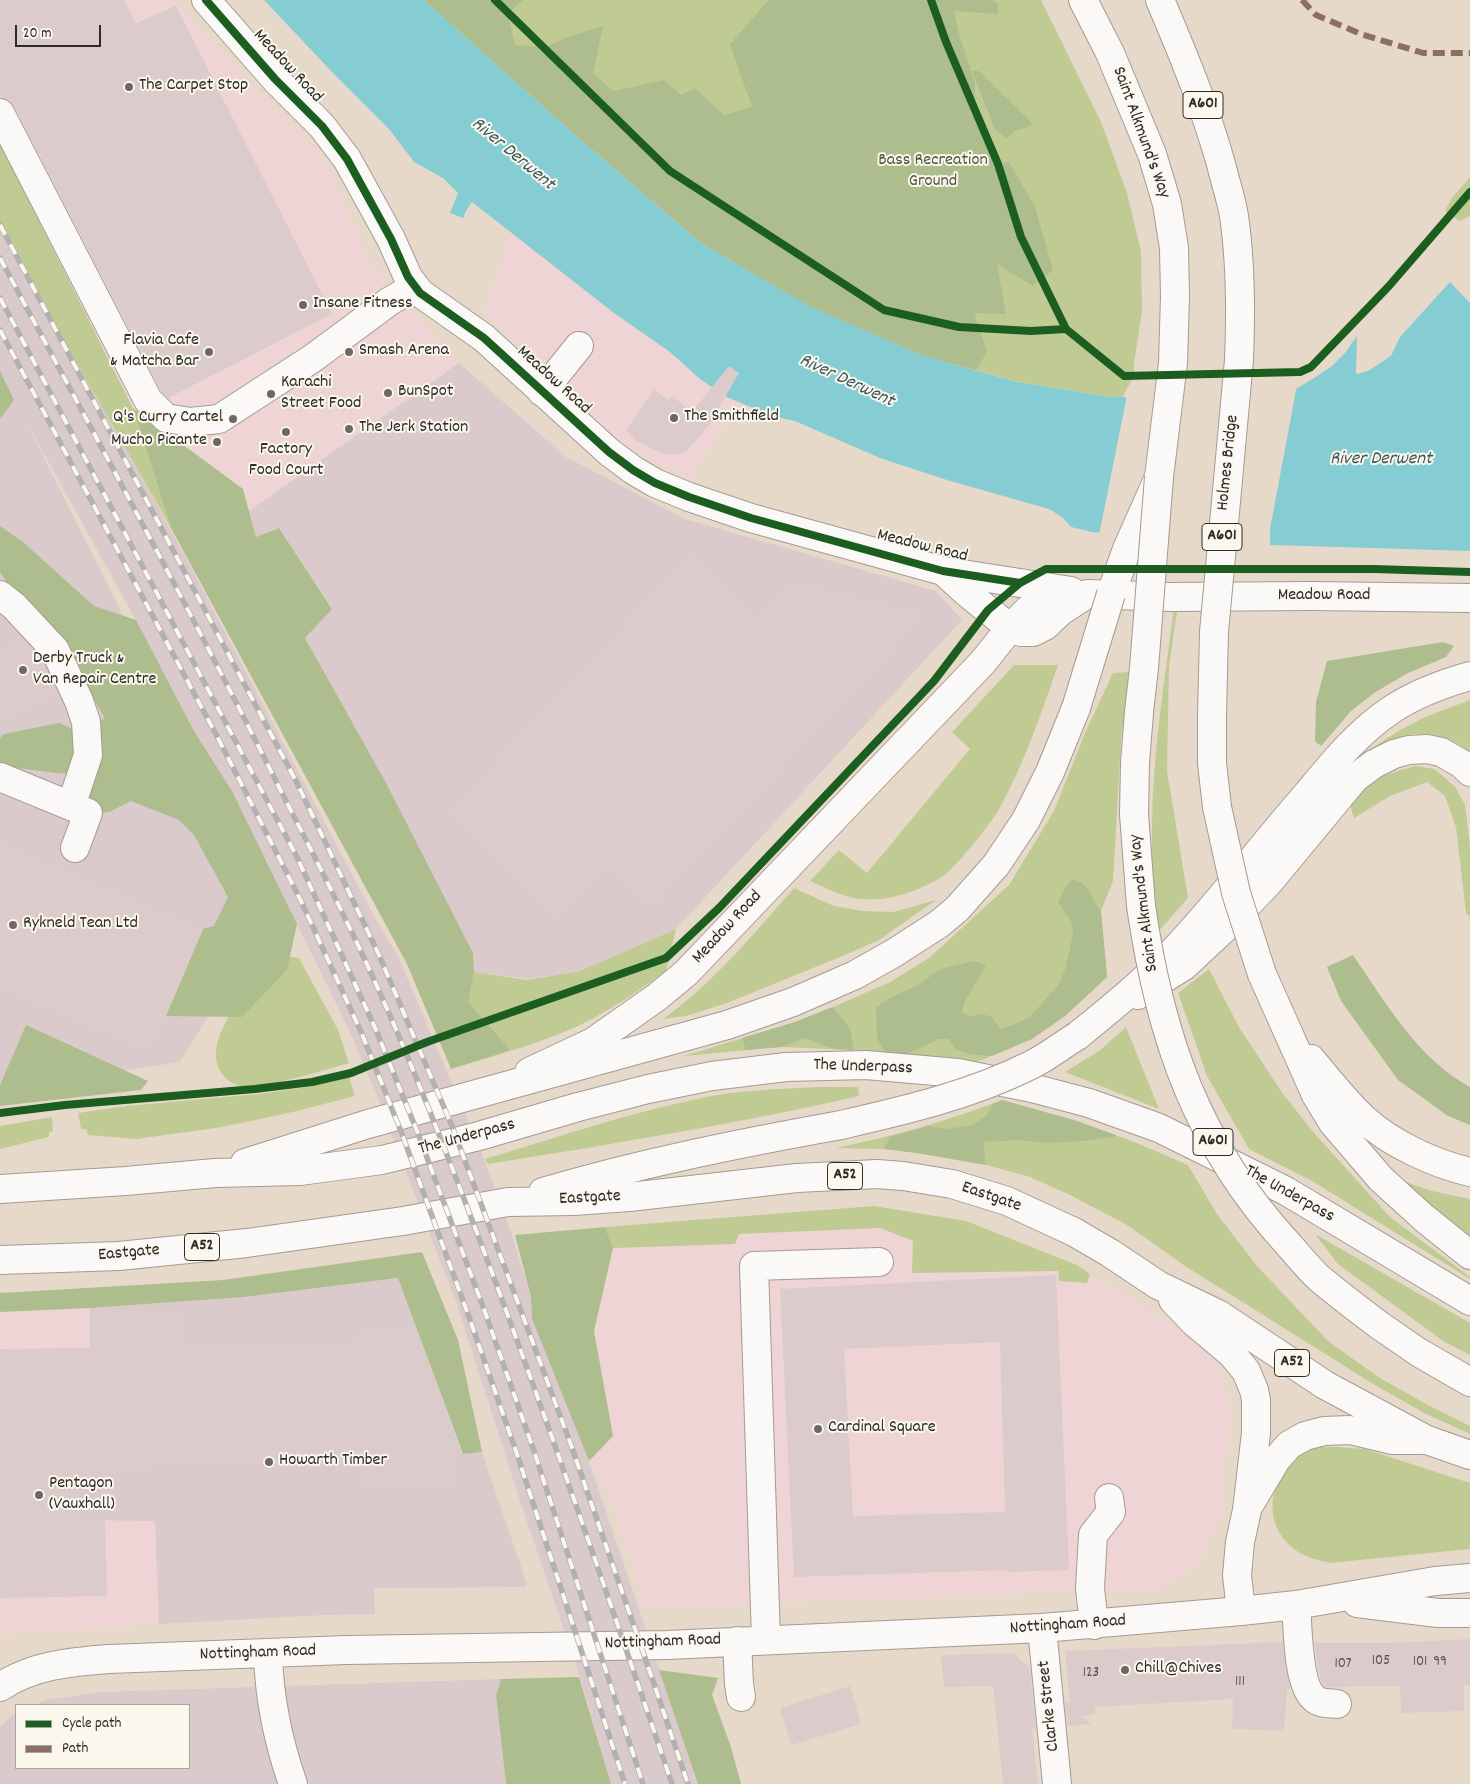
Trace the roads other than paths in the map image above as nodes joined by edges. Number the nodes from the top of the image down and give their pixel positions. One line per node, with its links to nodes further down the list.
1 (206, 0): 5 (main road, Meadow Road)
2 (1083, 0): 8 (main road, Saint Alkmund's Way / A601)
3 (1160, 0): 20 (main road, Holmes Bridge / A601, bridge)
4 (0, 113): 5 (main road)
5 (425, 296): 7 (main road, Meadow Road)
6 (579, 346): 7 (main road)
7 (542, 392): 9 (main road, Meadow Road)
8 (1159, 477): 21 (main road, bridge); 31 (main road, Saint Alkmund's Way / A601, bridge)
9 (943, 571): 11 (main road, Meadow Road); 13 (main road, Meadow Road)
10 (0, 594): 17 (main road)
11 (1088, 594): 12 (main road, Meadow Road); 13 (main road)
12 (1470, 598)
13 (1010, 628): 21 (main road, Meadow Road)
14 (1470, 676): 19 (main road)
15 (1470, 772): 19 (main road)
16 (0, 778): 17 (main road)
17 (71, 806): 18 (main road)
18 (75, 848)
19 (1098, 1019): 25 (main road, bridge)
20 (1286, 1026): 22 (main road); 26 (main road, A601)
21 (489, 1091): 23 (main road)
22 (1470, 1172)
23 (215, 1173): 24 (main road); 30 (main road, The Underpass)
24 (0, 1189)
25 (508, 1202): 27 (main road, Eastgate / A52); 29 (main road, Eastgate / A52)
26 (1470, 1256)
27 (0, 1260)
28 (879, 1262): 44 (main road)
29 (1158, 1285): 32 (main road, A52); 35 (main road)
30 (1470, 1301)
31 (1470, 1382)
32 (1427, 1440): 33 (main road, A52); 35 (main road)
33 (1470, 1455)
34 (1109, 1498): 41 (main road)
35 (1247, 1510): 39 (main road)
36 (1470, 1578): 37 (main road, Nottingham Road)
37 (1330, 1599): 38 (main road, Nottingham Road); 40 (main road, Nottingham Road)
38 (1296, 1605): 39 (main road, Nottingham Road); 48 (main road)
39 (1241, 1611): 41 (main road, Nottingham Road)
40 (1470, 1612)
41 (1094, 1625): 42 (main road, Nottingham Road)
42 (1042, 1628): 44 (main road, Nottingham Road); 50 (main road, Clarke Street)
43 (737, 1640): 44 (main road, Nottingham Road); 45 (main road, Nottingham Road); 47 (main road)
44 (766, 1640)
45 (268, 1653): 46 (main road, Nottingham Road); 49 (main road)
46 (0, 1688)
47 (741, 1696)
48 (1337, 1704)
49 (293, 1784)
50 (1057, 1784)

